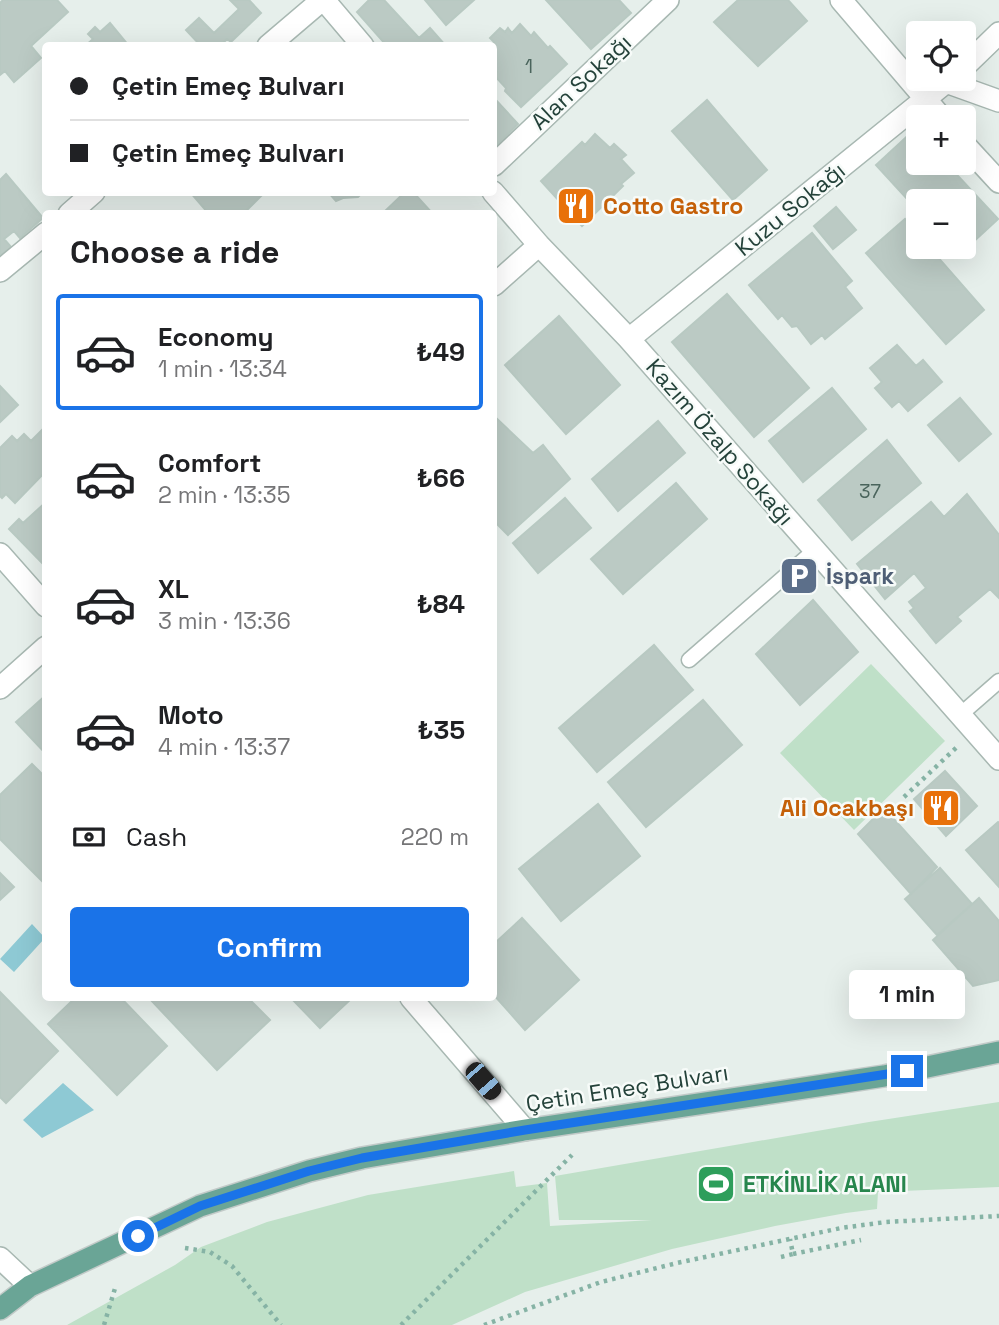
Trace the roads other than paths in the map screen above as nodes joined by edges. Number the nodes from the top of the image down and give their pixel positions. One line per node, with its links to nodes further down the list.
1 (323, 0): 5 (street); 6 (street)
2 (668, 0): 14 (street, Alan Sokağı)
3 (841, 0): 10 (street)
4 (999, 33): 7 (street)
5 (273, 42)
6 (360, 42)
7 (976, 55)
8 (935, 91): 10 (street, Kuzu Sokağı)
9 (975, 91): 11 (street)
10 (925, 100): 12 (street); 23 (street, Kuzu Sokağı)
11 (999, 101)
12 (930, 105)
13 (976, 157): 15 (street)
14 (497, 162)
15 (999, 182)
16 (89, 196): 18 (street)
17 (496, 196): 20 (street, Kazım Özalp Sokağı)
18 (74, 210)
19 (42, 236): 21 (street)
20 (539, 245): 22 (street); 23 (street, Kazım Özalp Sokağı)
21 (0, 271)
22 (497, 282)
23 (629, 339): 24 (street, Kazım Özalp Sokağı)
24 (815, 550): 28 (lane); 31 (street, Kazım Özalp Sokağı)
25 (0, 554): 26 (street)
26 (42, 601)
27 (42, 651): 30 (street)
28 (689, 660)
29 (999, 681): 31 (lane)
30 (0, 688)
31 (967, 723): 32 (street, Kazım Özalp Sokağı)
32 (999, 760)
33 (414, 1001): 35 (street)
34 (999, 1052): 35 (main road, Çetin Emeç Bulvarı)
35 (525, 1130): 37 (main road, Çetin Emeç Bulvarı)
36 (0, 1258): 37 (street)
37 (30, 1286): 38 (main road, Çetin Emeç Bulvarı)
38 (0, 1309)

